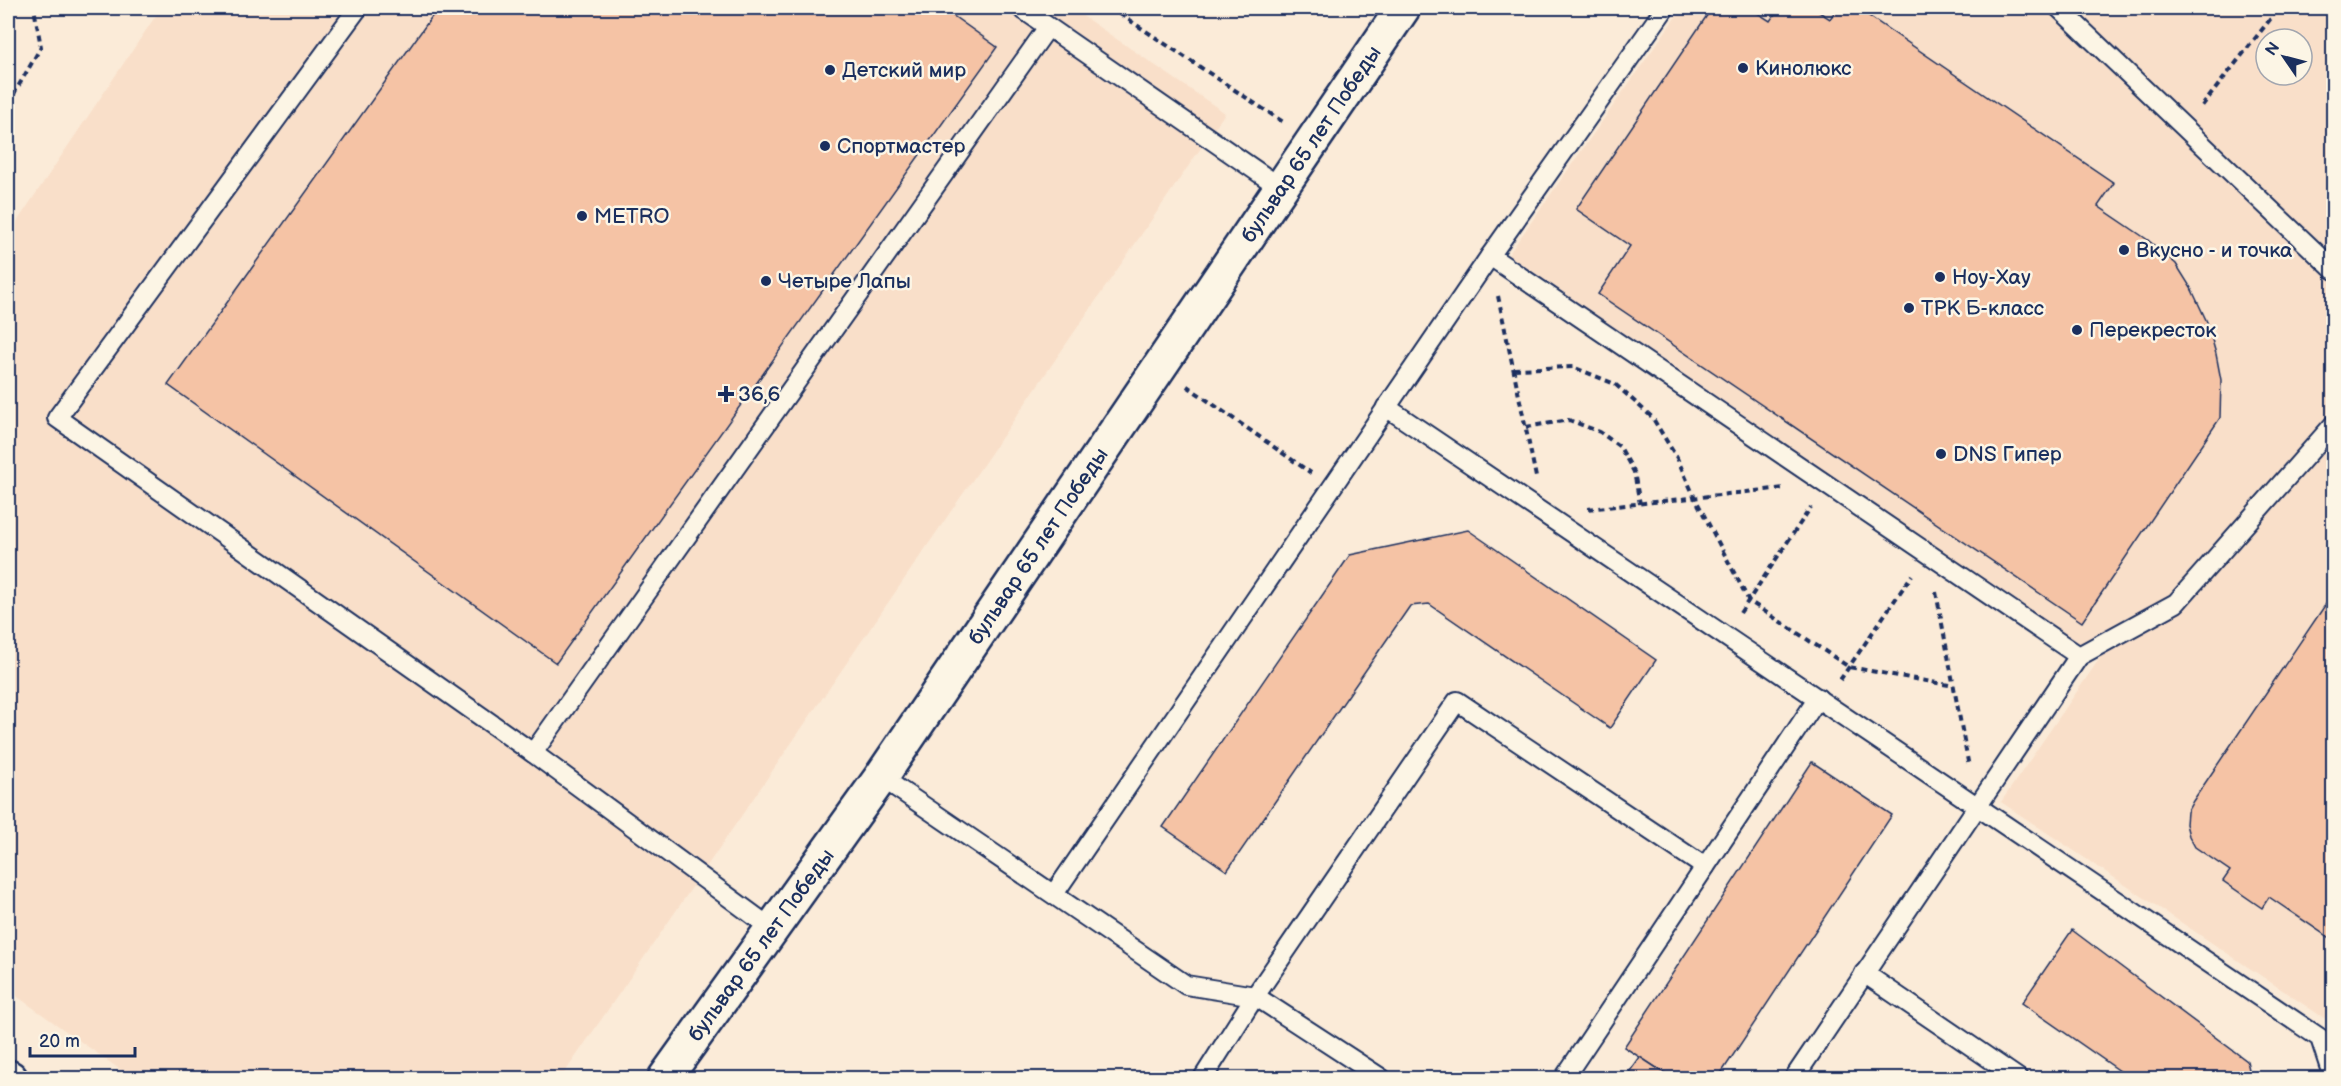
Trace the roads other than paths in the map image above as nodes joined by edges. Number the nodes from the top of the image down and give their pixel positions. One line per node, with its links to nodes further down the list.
1 (358, 8): 14 (lane)
2 (1021, 8): 6 (lane)
3 (1403, 8): 7 (street, бульвар 65 лет Победы)
4 (1665, 8): 8 (lane)
5 (2060, 8): 9 (lane)
6 (1048, 27): 7 (lane); 14 (lane)
7 (1281, 188): 15 (street, бульвар 65 лет Победы)
8 (1490, 256): 10 (lane); 12 (lane)
9 (2334, 270)
10 (1386, 407): 13 (lane); 18 (lane)
11 (2334, 424): 12 (lane)
12 (2079, 656): 16 (lane)
13 (1821, 701): 16 (lane); 17 (lane)
14 (533, 753): 19 (lane)
15 (881, 777): 18 (lane); 19 (street, бульвар 65 лет Победы)
16 (1976, 806): 20 (lane); 28 (lane)
17 (1705, 867): 21 (lane); 25 (lane)
18 (1054, 894): 21 (lane)
19 (772, 929): 22 (street, бульвар 65 лет Победы)
20 (1864, 973): 26 (lane); 27 (lane)
21 (1255, 996): 23 (lane); 24 (lane)
22 (665, 1078)
23 (1203, 1078)
24 (1381, 1078)
25 (1564, 1078)
26 (1794, 1078)
27 (2018, 1078)
28 (2333, 1078)

